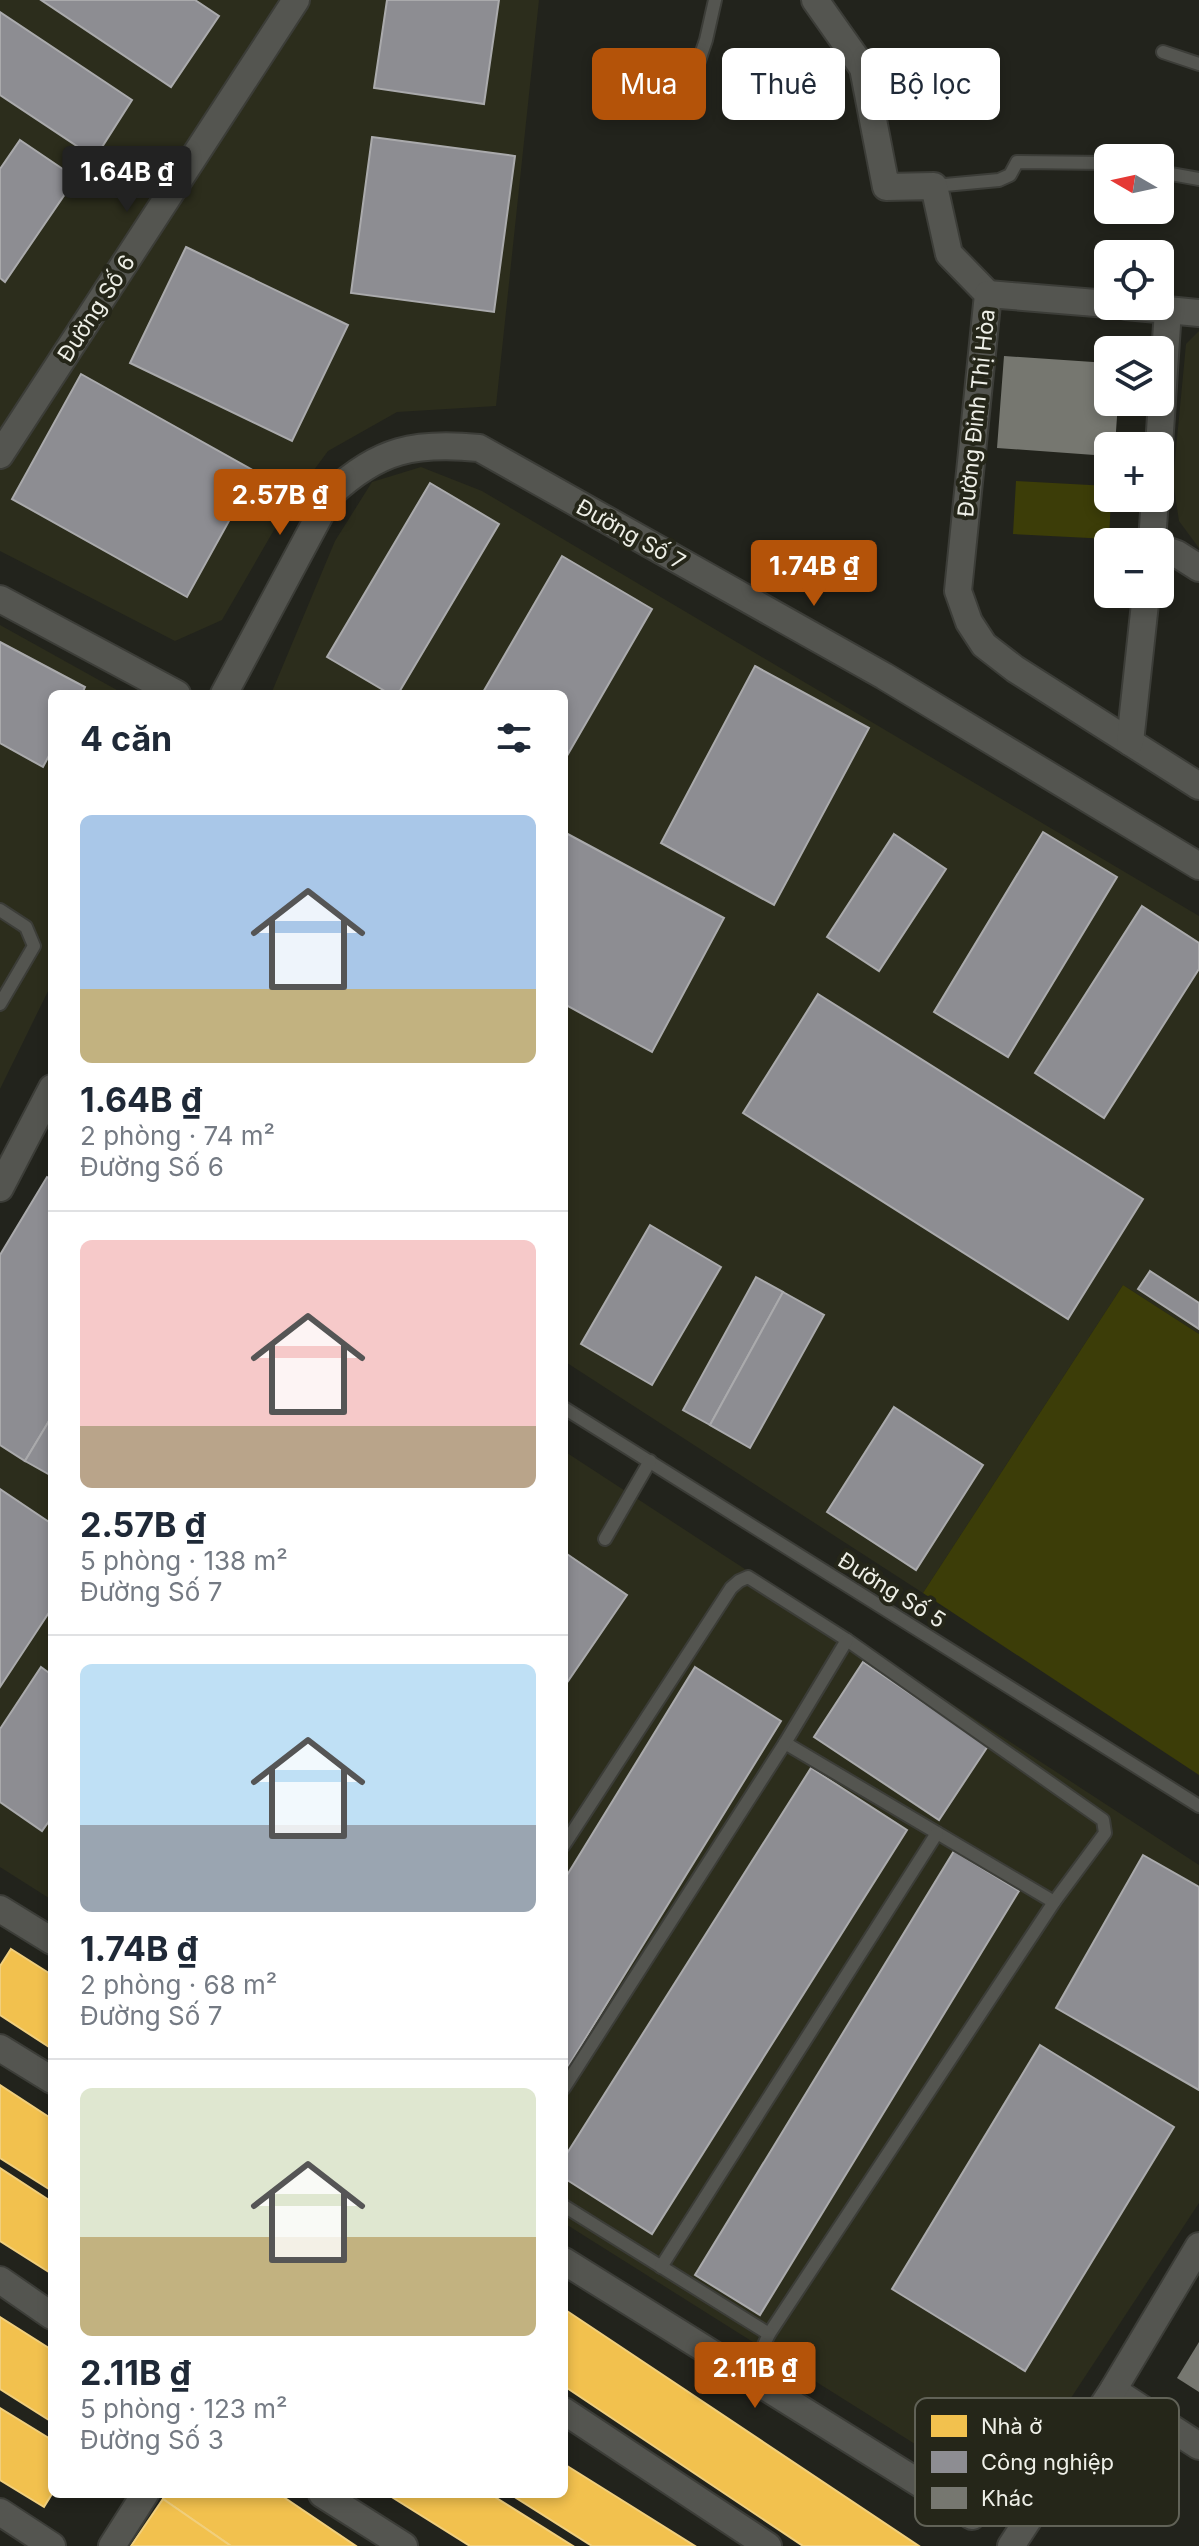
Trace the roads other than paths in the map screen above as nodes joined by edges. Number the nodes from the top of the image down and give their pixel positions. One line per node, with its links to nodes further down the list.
1 (296, 0): 17 (street, Đường Số 6)
2 (715, 0): 4 (lane)
3 (815, 0): 10 (street)
4 (703, 48)
5 (1163, 52): 6 (lane)
6 (1199, 64)
7 (1094, 163): 10 (lane)
8 (1174, 175): 9 (lane)
9 (1199, 179)
10 (934, 186): 11 (street, Đường Đinh Thị Hòa)
11 (988, 294): 12 (street); 24 (street, Đường Đinh Thị Hòa)
12 (1094, 303)
13 (1174, 311): 14 (street)
14 (1199, 313)
15 (1167, 320): 16 (street)
16 (1160, 432)
17 (0, 455)
18 (1174, 553): 19 (street)
19 (1199, 568)
20 (0, 599): 22 (street)
21 (1144, 608): 24 (street)
22 (170, 690)
23 (226, 690): 26 (street, Đường Số 7)
24 (1130, 742): 25 (street, Đường Đinh Thị Hòa)
25 (1199, 786)
26 (1199, 866)
27 (0, 910): 28 (lane)
28 (0, 1004)
29 (48, 1096): 30 (street)
30 (0, 1188)
31 (568, 1410): 32 (lane, Đường Số 5)
32 (650, 1461): 33 (lane); 36 (lane, Đường Số 5)
33 (605, 1539)
34 (847, 1640): 35 (lane); 38 (lane); 39 (lane)
35 (785, 1743): 37 (lane); 44 (lane)
36 (1199, 1806)
37 (937, 1833): 39 (lane); 48 (lane)
38 (568, 1839)
39 (1054, 1902): 51 (lane)
40 (0, 1909): 41 (street)
41 (48, 1939)
42 (0, 2048): 43 (street)
43 (48, 2078)
44 (568, 2082)
45 (568, 2209): 48 (lane)
46 (1199, 2246): 53 (street)
47 (568, 2264): 52 (street)
48 (661, 2267): 51 (lane)
49 (0, 2280): 50 (street)
50 (48, 2313)
51 (769, 2334): 52 (lane)
52 (749, 2377): 59 (street)
53 (1113, 2390): 54 (street); 55 (street)
54 (1108, 2398)
55 (1125, 2398)
56 (568, 2414): 67 (street)
57 (1179, 2433): 58 (street)
58 (1199, 2446)
59 (915, 2480)
60 (142, 2498): 65 (street)
61 (328, 2498): 66 (street)
62 (0, 2512): 64 (street)
63 (1024, 2526): 68 (street)
64 (52, 2546)
65 (112, 2546)
66 (404, 2546)
67 (768, 2546)
68 (1011, 2546)

